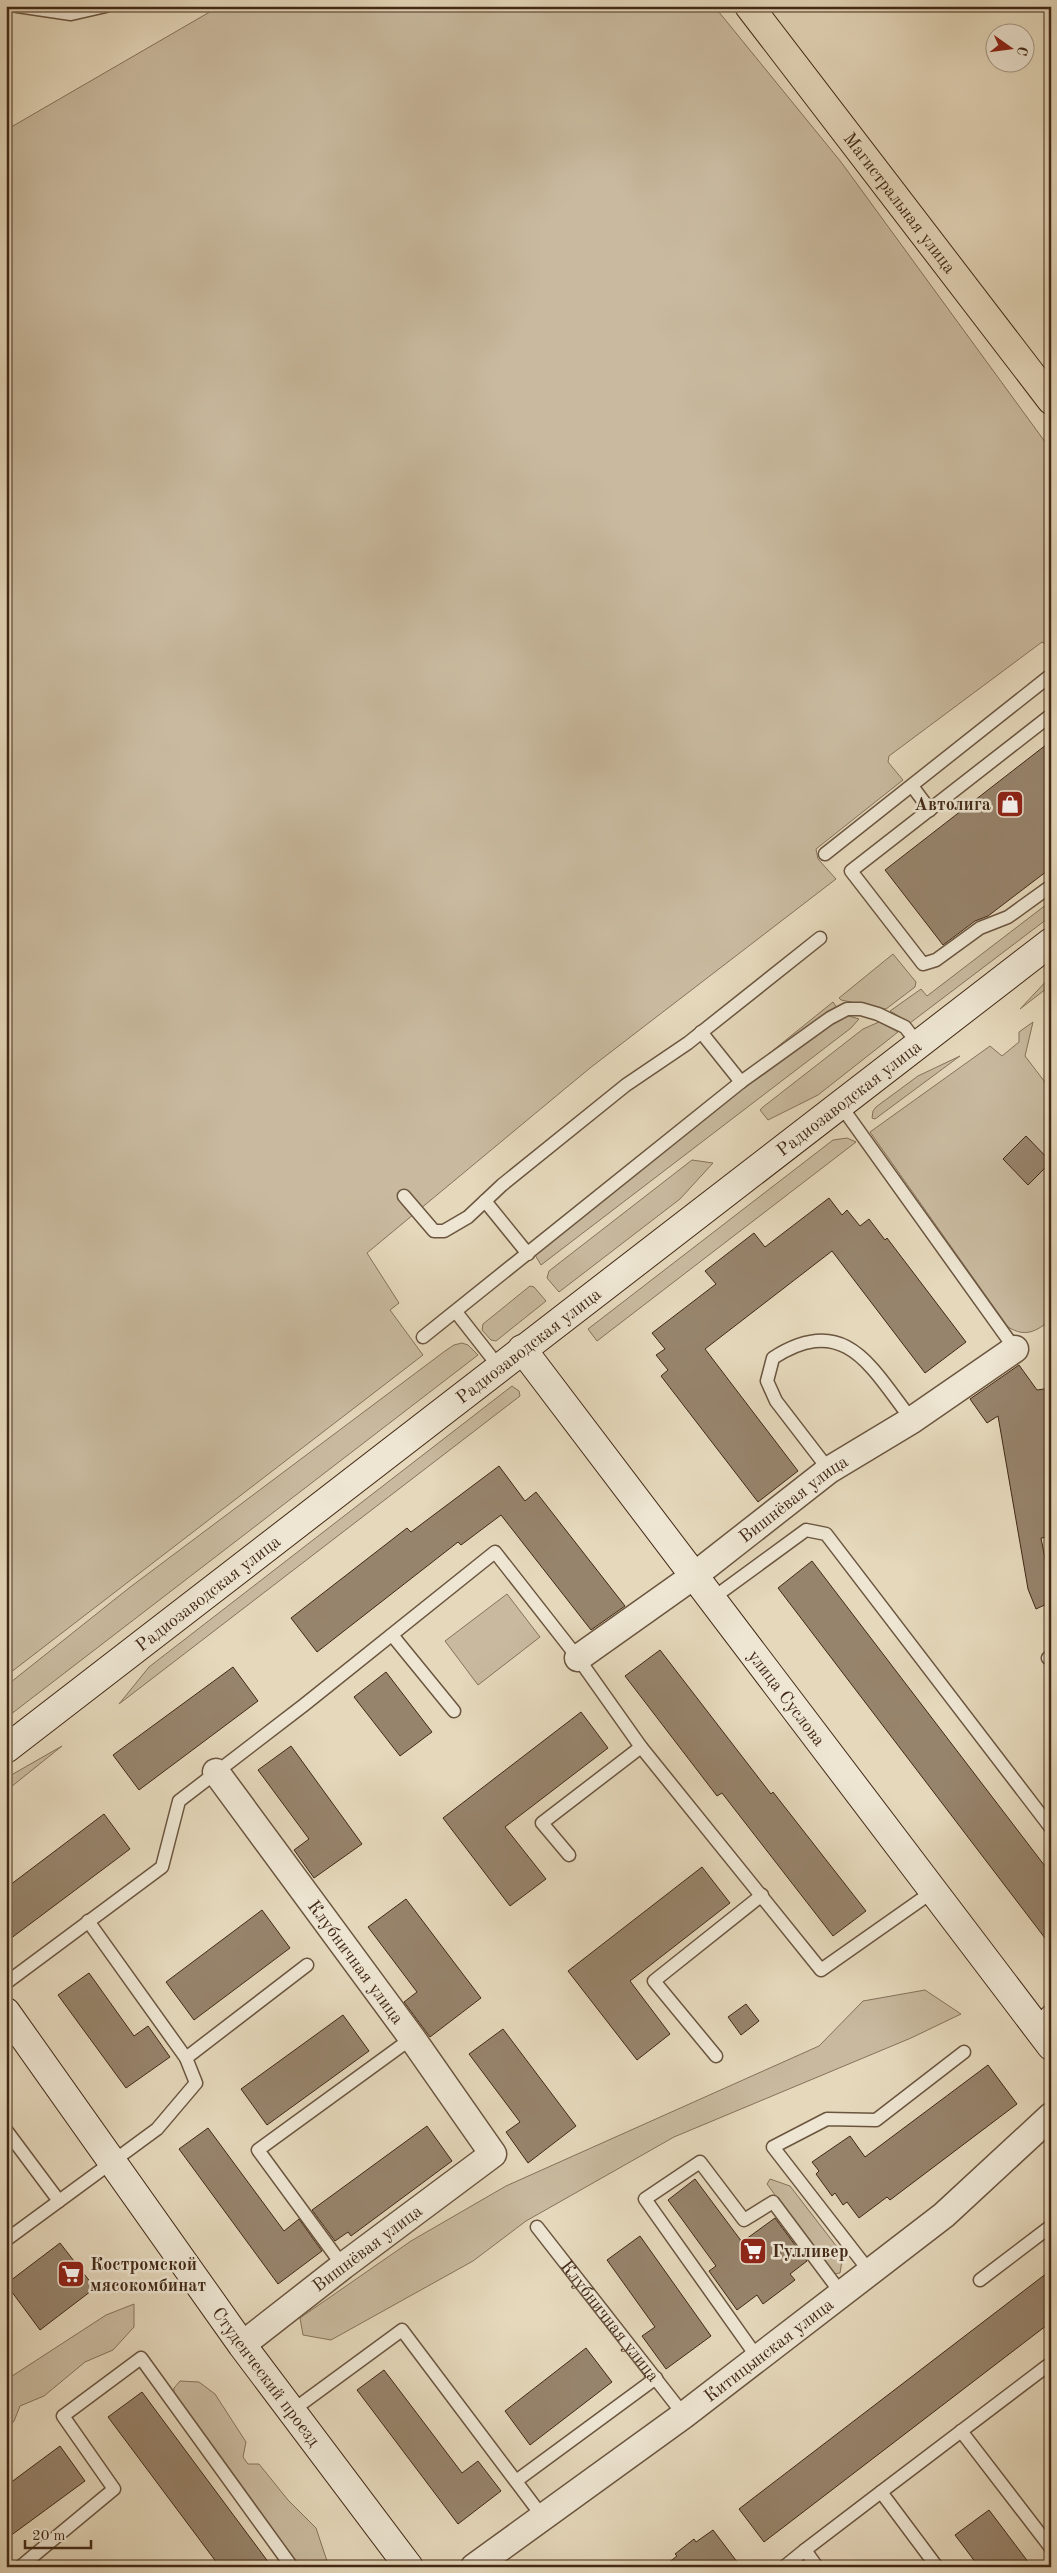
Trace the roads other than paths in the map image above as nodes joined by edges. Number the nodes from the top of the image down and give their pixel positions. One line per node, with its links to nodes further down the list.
1 (17, 6): 2 (lane)
2 (106, 6)
3 (748, 6): 4 (highway, Магистральная улица)
4 (1051, 400)
5 (1051, 675): 7 (lane)
6 (1051, 715): 8 (lane)
7 (912, 786): 8 (lane); 9 (lane)
8 (930, 810): 10 (lane)
9 (825, 854)
10 (1051, 886)
11 (820, 938): 13 (lane)
12 (1051, 942): 14 (street, Радиозаводская улица)
13 (701, 1032): 15 (lane); 18 (lane)
14 (919, 1045): 15 (lane); 16 (street, Радиозаводская улица)
15 (741, 1082): 19 (lane)
16 (841, 1106): 22 (street, Радиозаводская улица); 23 (lane)
17 (404, 1196): 18 (lane)
18 (485, 1201): 19 (lane)
19 (528, 1254): 20 (lane)
20 (456, 1312): 21 (lane); 24 (lane)
21 (424, 1337)
22 (522, 1349): 24 (street, Радиозаводская улица); 27 (street, улица Суслова)
23 (1015, 1349): 25 (street, Вишнёвая улица)
24 (498, 1367): 33 (street, Радиозаводская улица)
25 (912, 1420): 26 (street, Вишнёвая улица); 26 (lane)
26 (829, 1470): 27 (street, Вишнёвая улица)
27 (695, 1575): 28 (street, улица Суслова); 30 (street, Вишнёвая улица)
28 (713, 1598): 35 (lane); 37 (street, улица Суслова)
29 (392, 1635): 30 (lane); 31 (lane); 34 (lane)
30 (578, 1658): 32 (lane)
31 (454, 1711)
32 (641, 1747): 36 (lane); 38 (lane)
33 (6, 1749)
34 (216, 1772): 39 (lane); 44 (street, Клубничная улица)
35 (1051, 1828)
36 (569, 1855)
37 (932, 1892): 38 (lane); 43 (street, улица Суслова)
38 (762, 1895): 47 (lane)
39 (88, 1921): 41 (lane); 48 (lane)
40 (308, 1965): 48 (lane)
41 (6, 1983)
42 (6, 2012): 52 (street, Студенческий проезд)
43 (1042, 2017): 45 (street, улица Суслова)
44 (412, 2038): 51 (street, Клубничная улица); 57 (lane)
45 (1051, 2046)
46 (964, 2052): 58 (lane)
47 (716, 2056)
48 (186, 2058): 52 (lane)
49 (1051, 2116): 58 (street, Китицынская улица)
50 (6, 2130): 53 (lane)
51 (493, 2154): 57 (street, Вишнёвая улица)
52 (114, 2162): 53 (lane); 61 (street, Студенческий проезд)
53 (59, 2201): 56 (lane)
54 (1051, 2226): 59 (lane)
55 (537, 2227): 64 (lane, Клубничная улица)
56 (6, 2240)
57 (343, 2266): 61 (street, Вишнёвая улица)
58 (870, 2272): 60 (street, Китицынская улица)
59 (980, 2280)
60 (841, 2293): 62 (street, Китицынская улица); 62 (lane)
61 (242, 2345): 65 (street, Студенческий проезд)
62 (758, 2357): 66 (street, Китицынская улица)
63 (1051, 2363): 67 (lane)
64 (656, 2378): 66 (lane, Клубничная улица); 68 (lane)
65 (293, 2410): 68 (lane); 75 (street, Студенческий проезд)
66 (684, 2415): 70 (street, Китицынская улица)
67 (961, 2431): 69 (lane); 71 (lane)
68 (516, 2481): 70 (lane)
69 (881, 2492): 72 (lane); 79 (lane)
70 (542, 2516): 76 (street, Китицынская улица)
71 (1051, 2548)
72 (804, 2550): 77 (lane); 78 (lane)
73 (20, 2567): 74 (lane)
74 (292, 2567)
75 (409, 2567)
76 (474, 2567)
77 (784, 2567)
78 (817, 2567)
79 (937, 2567)

